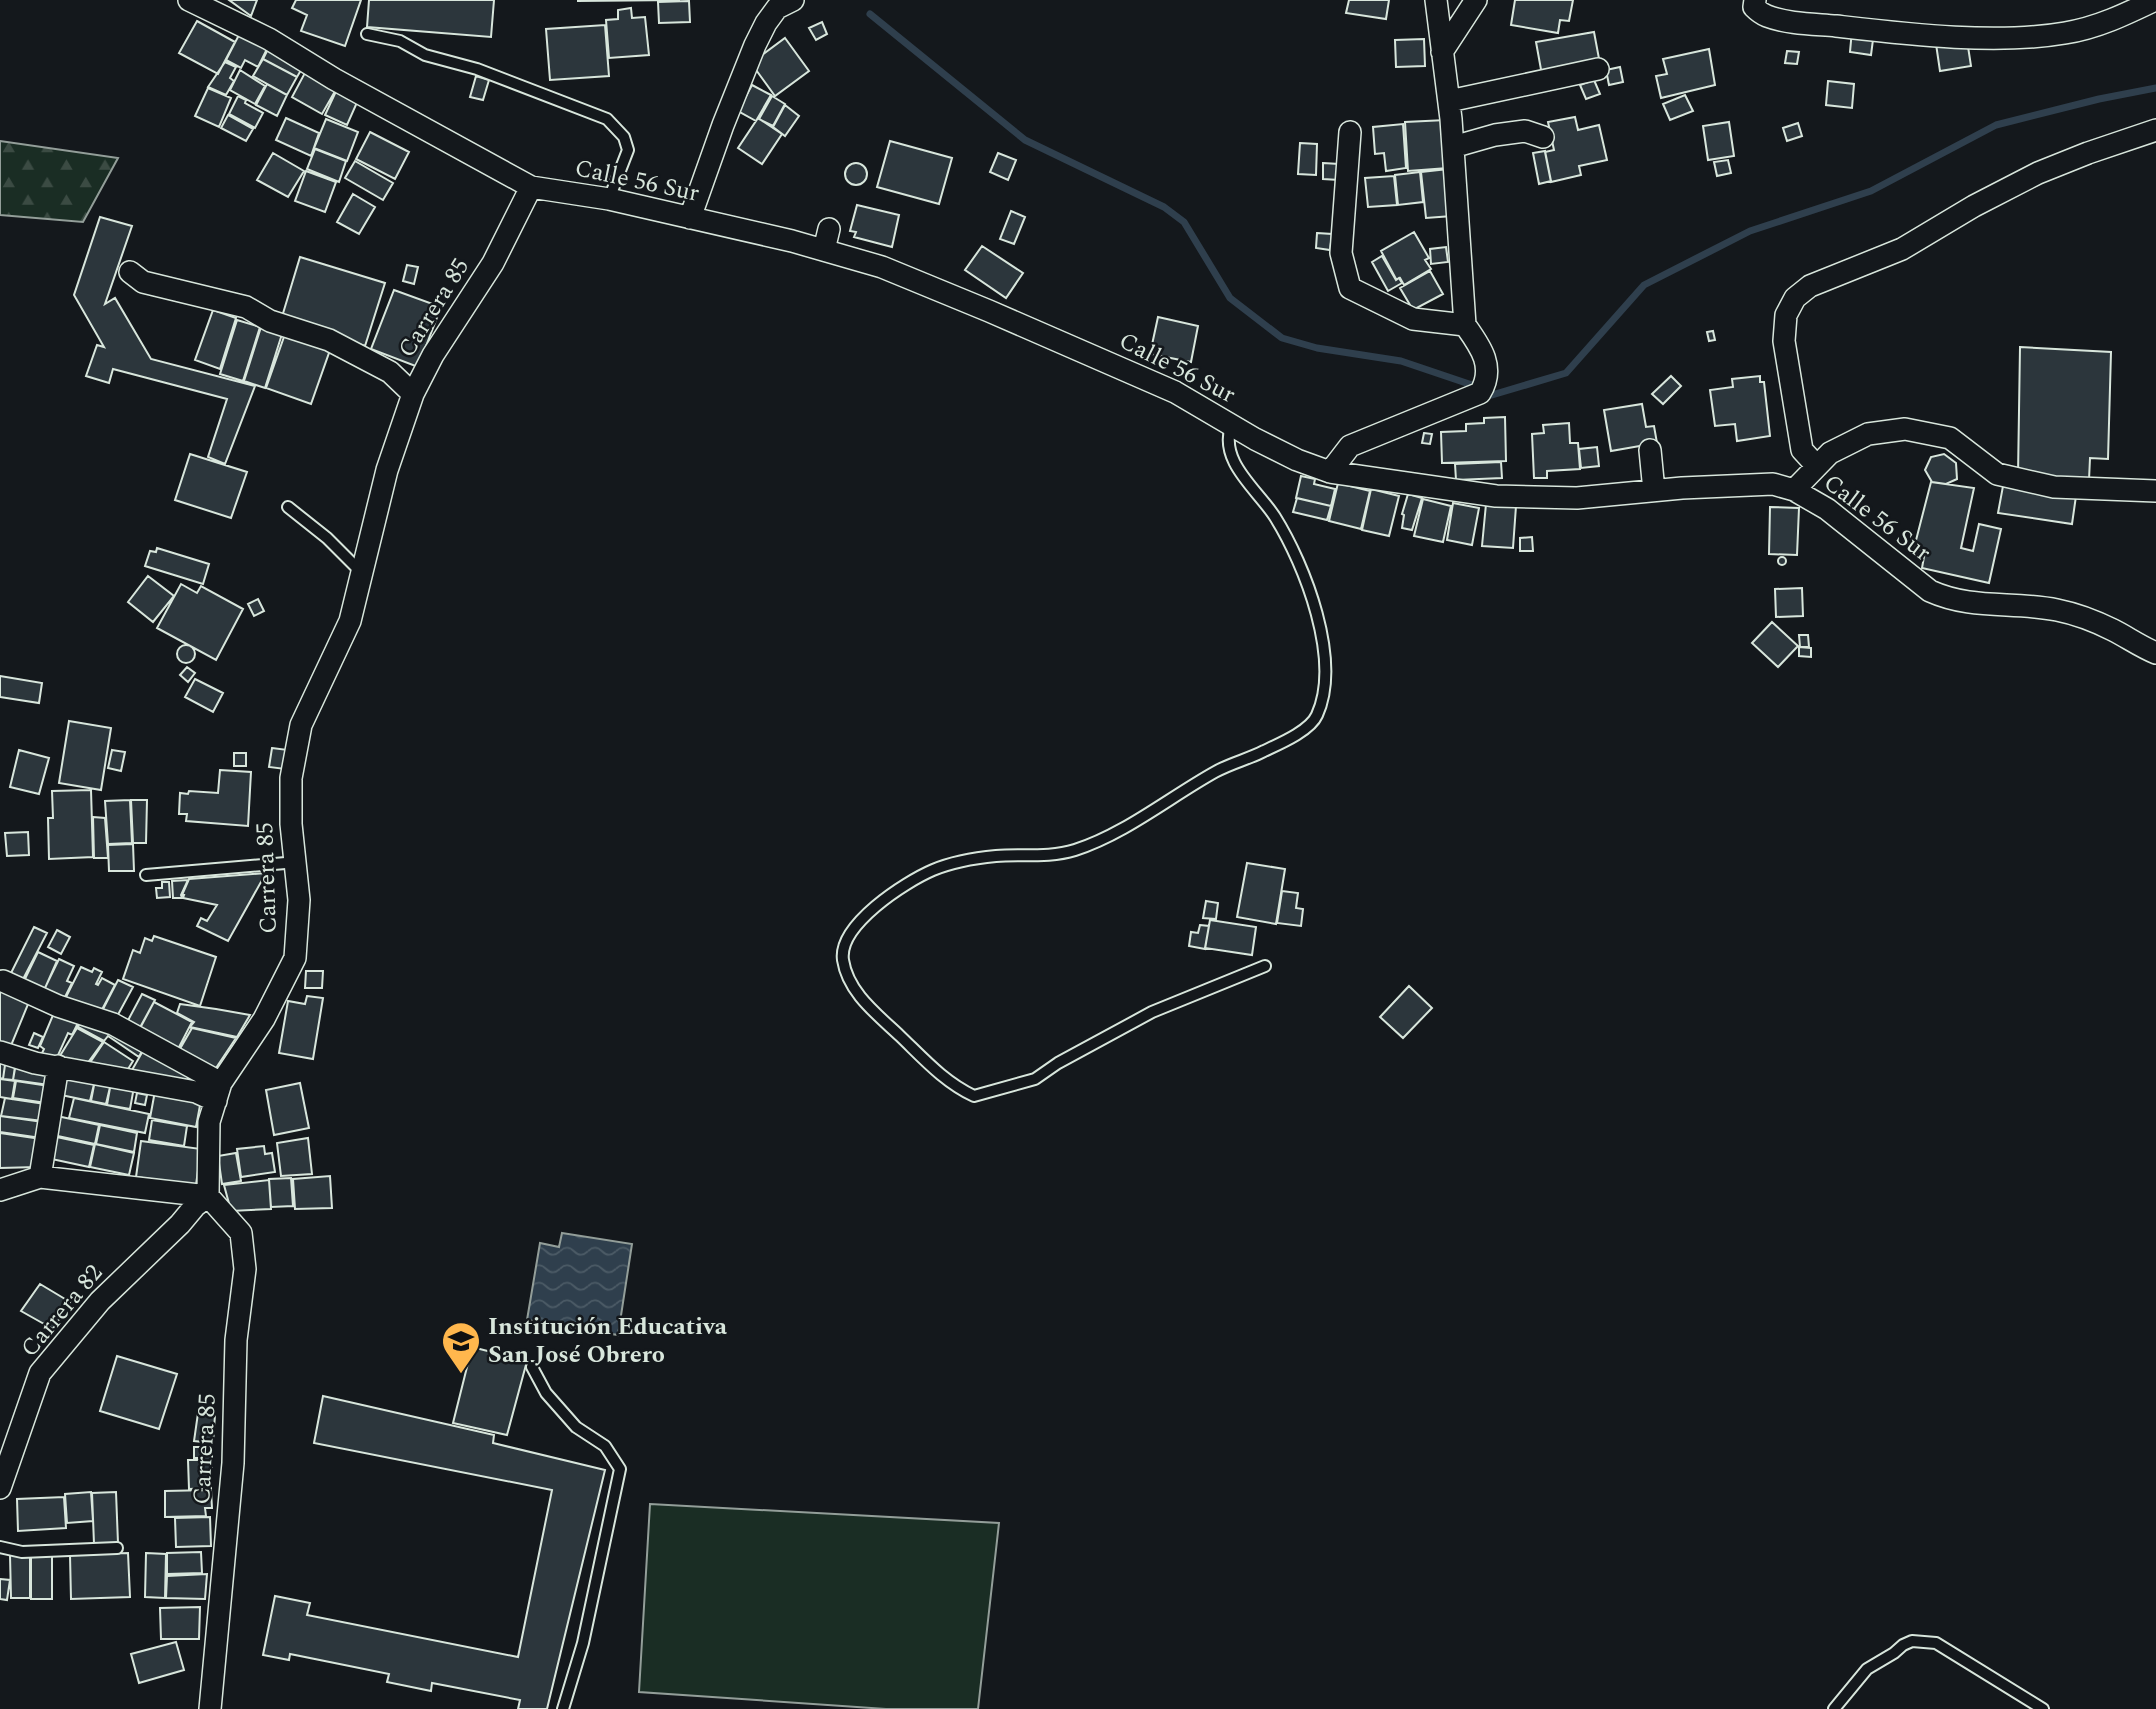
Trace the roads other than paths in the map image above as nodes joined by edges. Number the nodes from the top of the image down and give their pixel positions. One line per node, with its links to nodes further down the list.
1 (793, 0): 17 (street)
2 (1436, 0): 8 (street)
3 (1476, 0): 8 (street)
4 (1755, 0): 5 (street)
5 (2155, 0)
6 (196, 2): 15 (street, Calle 56 Sur)
7 (367, 34): 16 (lane)
8 (1442, 52): 10 (street)
9 (1598, 69): 10 (street)
10 (1448, 101): 14 (street)
11 (2156, 130): 25 (street)
12 (1350, 132): 21 (street)
13 (1543, 137): 14 (street)
14 (1453, 148): 21 (street)
15 (531, 187): 16 (street, Calle 56 Sur); 22 (street, Carrera 85)
16 (609, 199): 17 (street, Calle 56 Sur)
17 (690, 218): 19 (street, Calle 56 Sur)
18 (829, 229): 19 (street)
19 (824, 250): 23 (street, Calle 56 Sur)
20 (130, 272): 22 (street)
21 (1465, 325): 26 (street)
22 (413, 394): 31 (street, Carrera 85)
23 (1231, 426): 26 (street, Calle 56 Sur); 35 (lane)
24 (1650, 450): 28 (street)
25 (1818, 464): 27 (street); 29 (street)
26 (1330, 472): 28 (street, Calle 56 Sur)
27 (1794, 490): 28 (street, Calle 56 Sur); 32 (street, Calle 56 Sur)
28 (1654, 491)
29 (2156, 491)
30 (288, 507): 31 (lane)
31 (362, 573): 33 (street, Carrera 85)
32 (2156, 653)
33 (297, 862): 34 (lane); 39 (street, Carrera 85)
34 (146, 874)
35 (1265, 966)
36 (3, 981): 39 (street)
37 (0, 1052): 38 (street)
38 (58, 1066): 39 (street); 40 (street)
39 (218, 1092): 42 (street, Carrera 85)
40 (40, 1177): 41 (street); 42 (street)
41 (0, 1190)
42 (208, 1196): 44 (street, Carrera 82); 47 (street, Carrera 85)
43 (532, 1367): 48 (lane)
44 (0, 1488)
45 (0, 1547): 46 (lane)
46 (117, 1548)
47 (210, 1709)
48 (562, 1709)
49 (1834, 1709): 50 (lane)
50 (2043, 1709)

